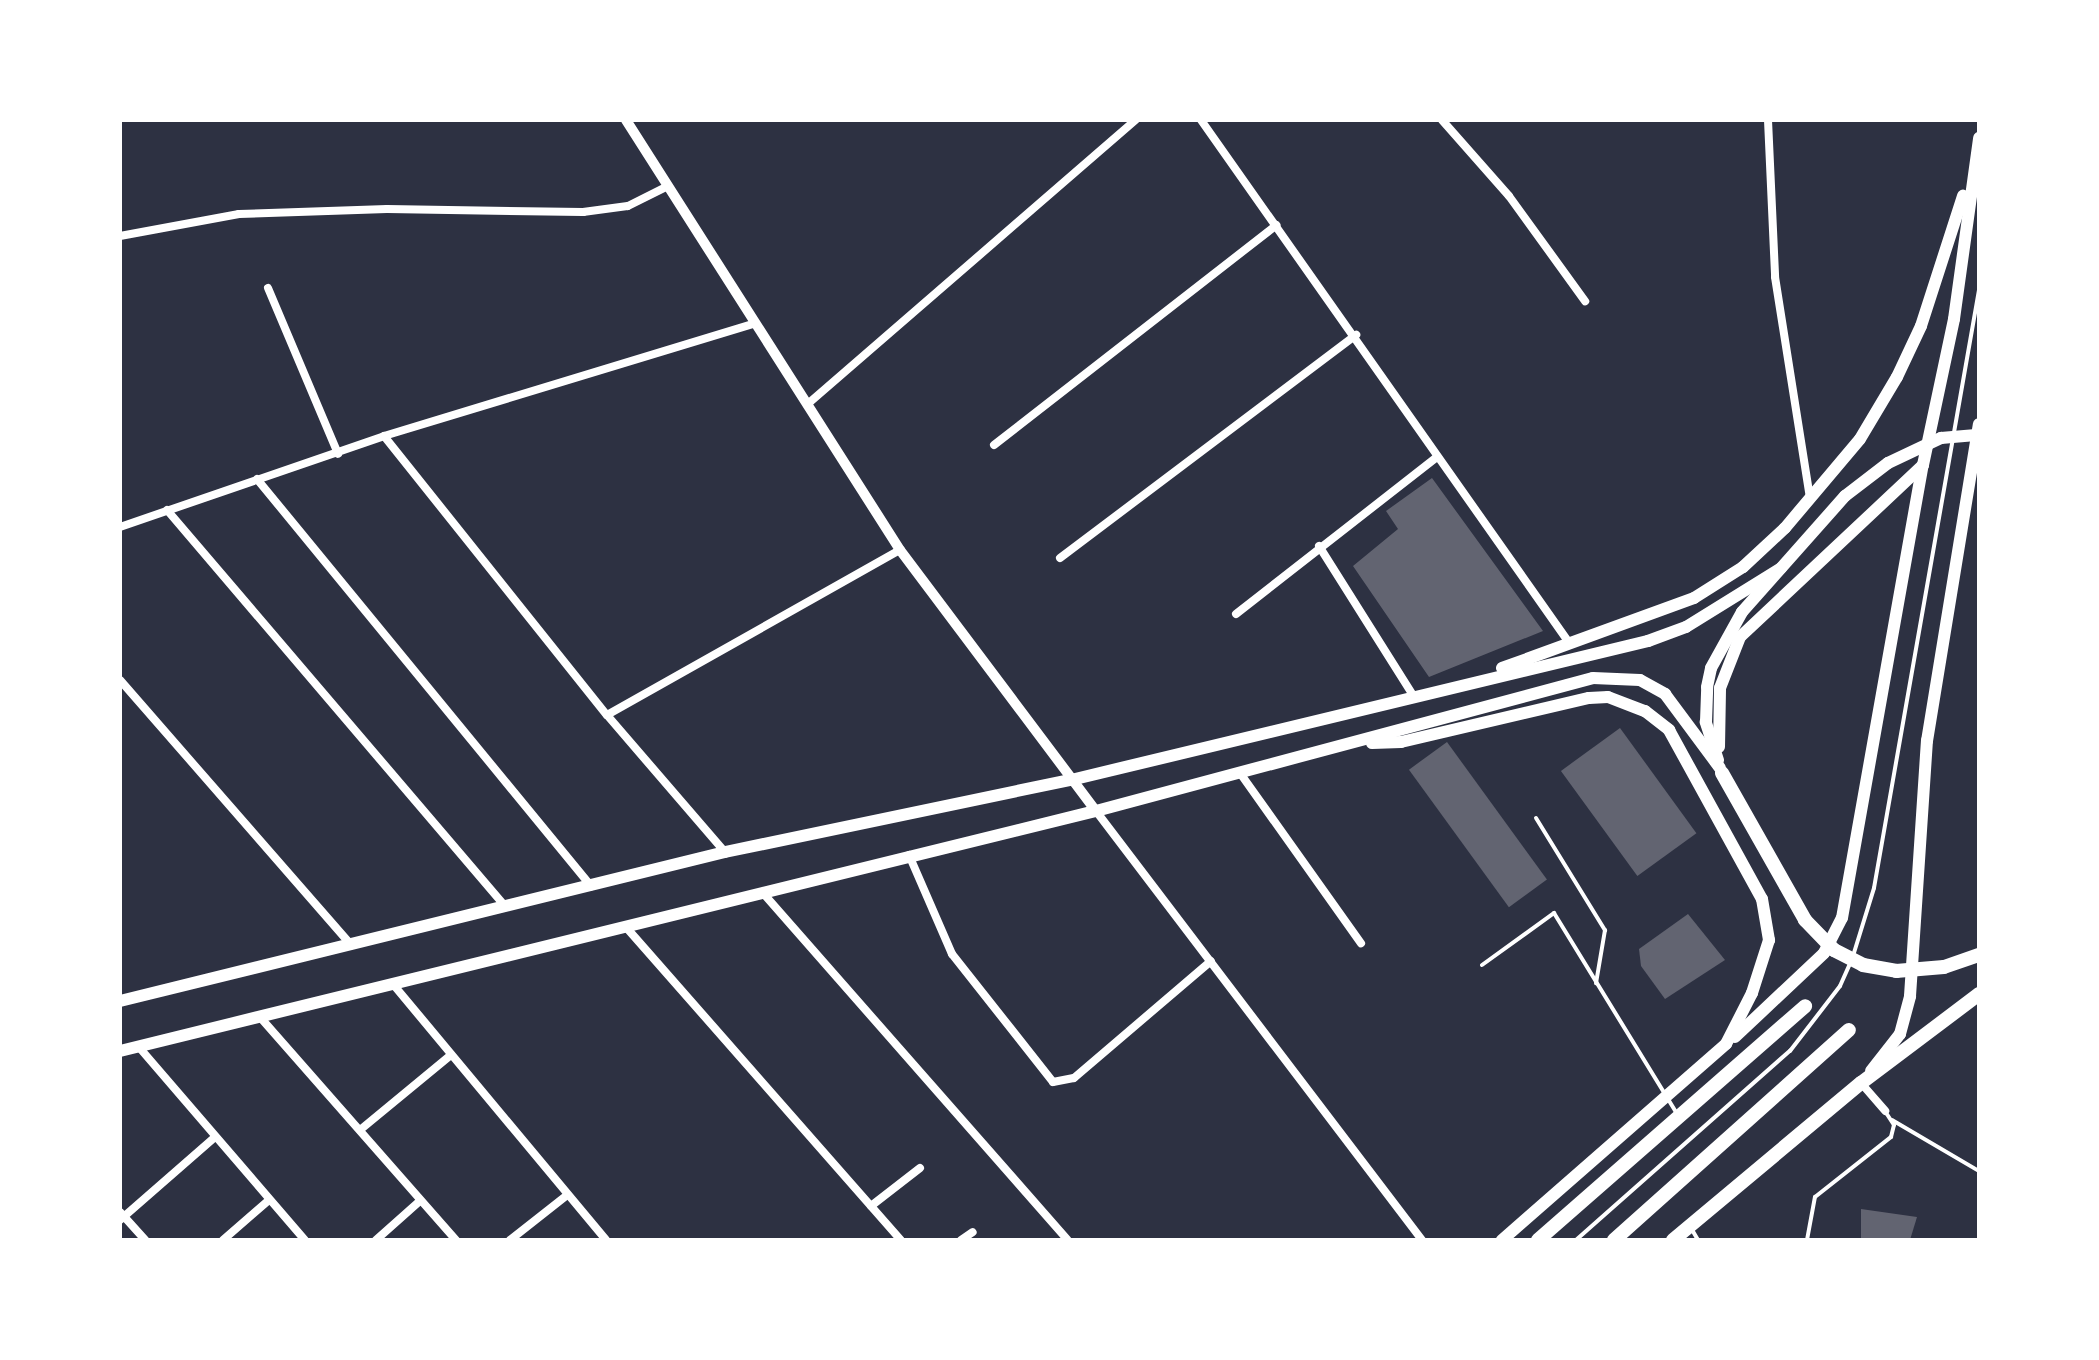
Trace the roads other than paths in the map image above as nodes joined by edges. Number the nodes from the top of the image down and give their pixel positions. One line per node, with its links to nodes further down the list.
1 (1136, 120): 16 (street)
2 (1201, 120): 9 (street)
3 (1442, 120): 13 (street)
4 (1768, 120): 25 (street)
5 (627, 121): 8 (street)
6 (1979, 138): 7 (main road)
7 (1971, 171): 23 (main road); 25 (main road)
8 (668, 186): 10 (street); 14 (street)
9 (1277, 225): 15 (street); 20 (street)
10 (120, 236)
11 (268, 288): 21 (street)
12 (1979, 290): 94 (lane)
13 (1585, 301)
14 (752, 324): 16 (street); 19 (street)
15 (1356, 335): 22 (street); 30 (street)
16 (810, 402): 29 (street)
17 (1979, 424): 66 (main road)
18 (1979, 435): 31 (main road)
19 (384, 436): 21 (street); 37 (street)
20 (994, 445)
21 (338, 454): 24 (street)
22 (1437, 457): 28 (street); 33 (street)
23 (1923, 465): 39 (main road); 62 (main road)
24 (257, 479): 26 (street); 46 (street)
25 (1810, 497): 33 (main road)
26 (167, 510): 27 (street); 48 (street)
27 (120, 527)
28 (1319, 546): 32 (street); 36 (street)
29 (900, 550): 37 (street); 41 (street)
30 (1060, 558)
31 (1781, 568): 35 (main road); 39 (main road)
32 (1236, 614)
33 (1570, 644): 35 (main road)
34 (120, 680): 51 (street)
35 (1457, 684): 36 (main road)
36 (1413, 695): 41 (main road)
37 (607, 715): 44 (street)
38 (1359, 742): 39 (main road); 40 (main road); 62 (main road)
39 (1721, 770): 52 (highway)
40 (1240, 773): 42 (main road); 50 (street)
41 (1071, 780): 42 (street); 44 (main road)
42 (1096, 811): 45 (main road); 53 (street)
43 (1536, 818): 56 (lane)
44 (725, 852): 46 (main road)
45 (909, 855): 47 (main road); 53 (street)
46 (591, 886): 48 (main road)
47 (761, 892): 49 (main road); 90 (street)
48 (505, 906): 51 (main road)
49 (624, 926): 55 (main road); 77 (street)
50 (1361, 943)
51 (351, 945): 58 (main road)
52 (1979, 955)
53 (1211, 961): 91 (street)
54 (1482, 965): 56 (lane)
55 (392, 983): 60 (main road); 65 (street)
56 (1596, 983): 67 (lane)
57 (1979, 994): 66 (highway)
58 (120, 1001)
59 (1805, 1006): 69 (highway)
60 (260, 1017): 63 (main road); 70 (street)
61 (1849, 1030): 95 (highway)
62 (1726, 1044): 67 (main road)
63 (138, 1046): 64 (main road); 71 (street)
64 (120, 1051)
65 (451, 1055): 70 (street); 74 (street)
66 (1861, 1083): 68 (street); 79 (highway)
67 (1664, 1099): 69 (lane); 92 (main road)
68 (1888, 1115): 73 (lane); 98 (lane)
69 (1678, 1116): 93 (highway)
70 (360, 1130): 76 (street)
71 (214, 1138): 75 (street); 78 (street)
72 (920, 1168): 77 (street)
73 (1979, 1171)
74 (566, 1196): 86 (street); 87 (street)
75 (269, 1200): 82 (street); 83 (street)
76 (420, 1201): 84 (street); 85 (street)
77 (871, 1206): 88 (street)
78 (121, 1216): 81 (street)
79 (1689, 1226): 96 (highway); 97 (lane)
80 (973, 1232): 89 (street)
81 (145, 1240)
82 (223, 1240)
83 (305, 1240)
84 (376, 1240)
85 (456, 1240)
86 (510, 1240)
87 (606, 1240)
88 (901, 1240)
89 (961, 1240)
90 (1068, 1240)
91 (1422, 1240)
92 (1502, 1240)
93 (1538, 1240)
94 (1576, 1240)
95 (1614, 1240)
96 (1673, 1240)
97 (1698, 1240)
98 (1807, 1240)

